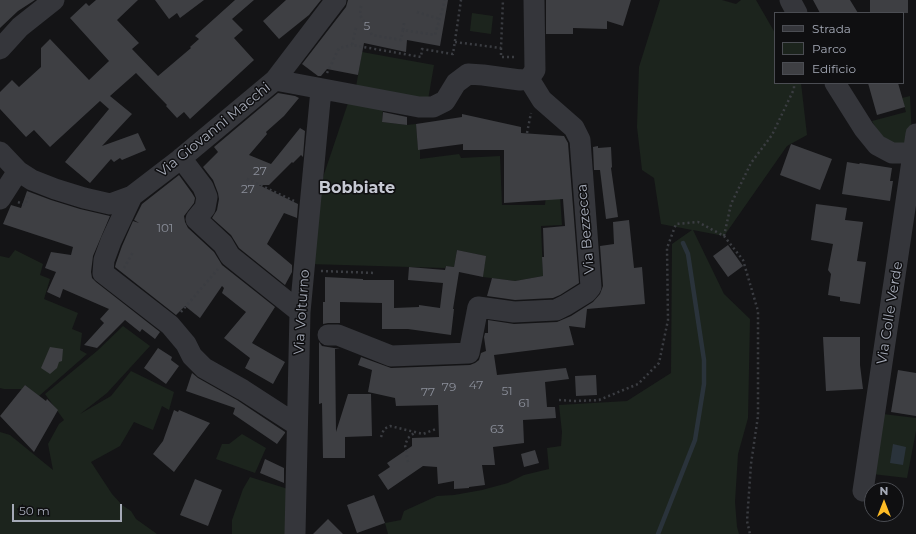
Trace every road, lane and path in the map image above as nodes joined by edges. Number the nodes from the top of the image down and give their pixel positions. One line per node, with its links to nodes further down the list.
1 (54, 0): 18 (street)
2 (336, 0): 21 (street)
3 (445, 0): 11 (path)
4 (461, 0): 15 (path)
5 (502, 0): 17 (path)
6 (534, 0): 19 (street)
7 (790, 0): 10 (street)
8 (361, 6): 14 (path)
9 (416, 12): 11 (path)
10 (796, 12)
11 (440, 19): 14 (path)
12 (404, 23): 14 (path)
13 (356, 28): 16 (path)
14 (403, 30)
15 (455, 42): 16 (path); 17 (path)
16 (352, 45): 22 (path)
17 (501, 48): 19 (path)
18 (0, 49)
19 (534, 58): 20 (street)
20 (529, 79): 22 (street, Via Giovanni Macchi); 38 (street, Via Bezzecca)
21 (275, 80): 22 (street, Via Giovanni Macchi); 26 (street, Via Giovanni Macchi)
22 (324, 82): 31 (street, Via Volturno)
23 (794, 84): 32 (path)
24 (836, 84): 25 (street)
25 (915, 147): 45 (street, Via Colle Verde)
26 (181, 158): 29 (street, Via Giovanni Macchi); 33 (street)
27 (6, 177): 29 (street, Via Giovanni Macchi); 30 (path)
28 (247, 179): 31 (path)
29 (132, 196): 37 (street)
30 (28, 197)
31 (310, 209): 34 (street, Via Volturno)
32 (724, 236): 39 (path); 47 (path)
33 (230, 256): 36 (street); 37 (path)
34 (305, 271): 35 (path); 36 (street, Via Volturno)
35 (375, 273)
36 (300, 312): 38 (street, Via Volturno)
37 (170, 325): 40 (street)
38 (300, 334): 40 (street, Via Volturno)
39 (559, 400)
40 (296, 425): 46 (street, Via Volturno)
41 (436, 428): 42 (path)
42 (415, 433): 43 (path); 44 (path)
43 (381, 437)
44 (408, 462)
45 (863, 491)
46 (295, 534)
47 (750, 534)

